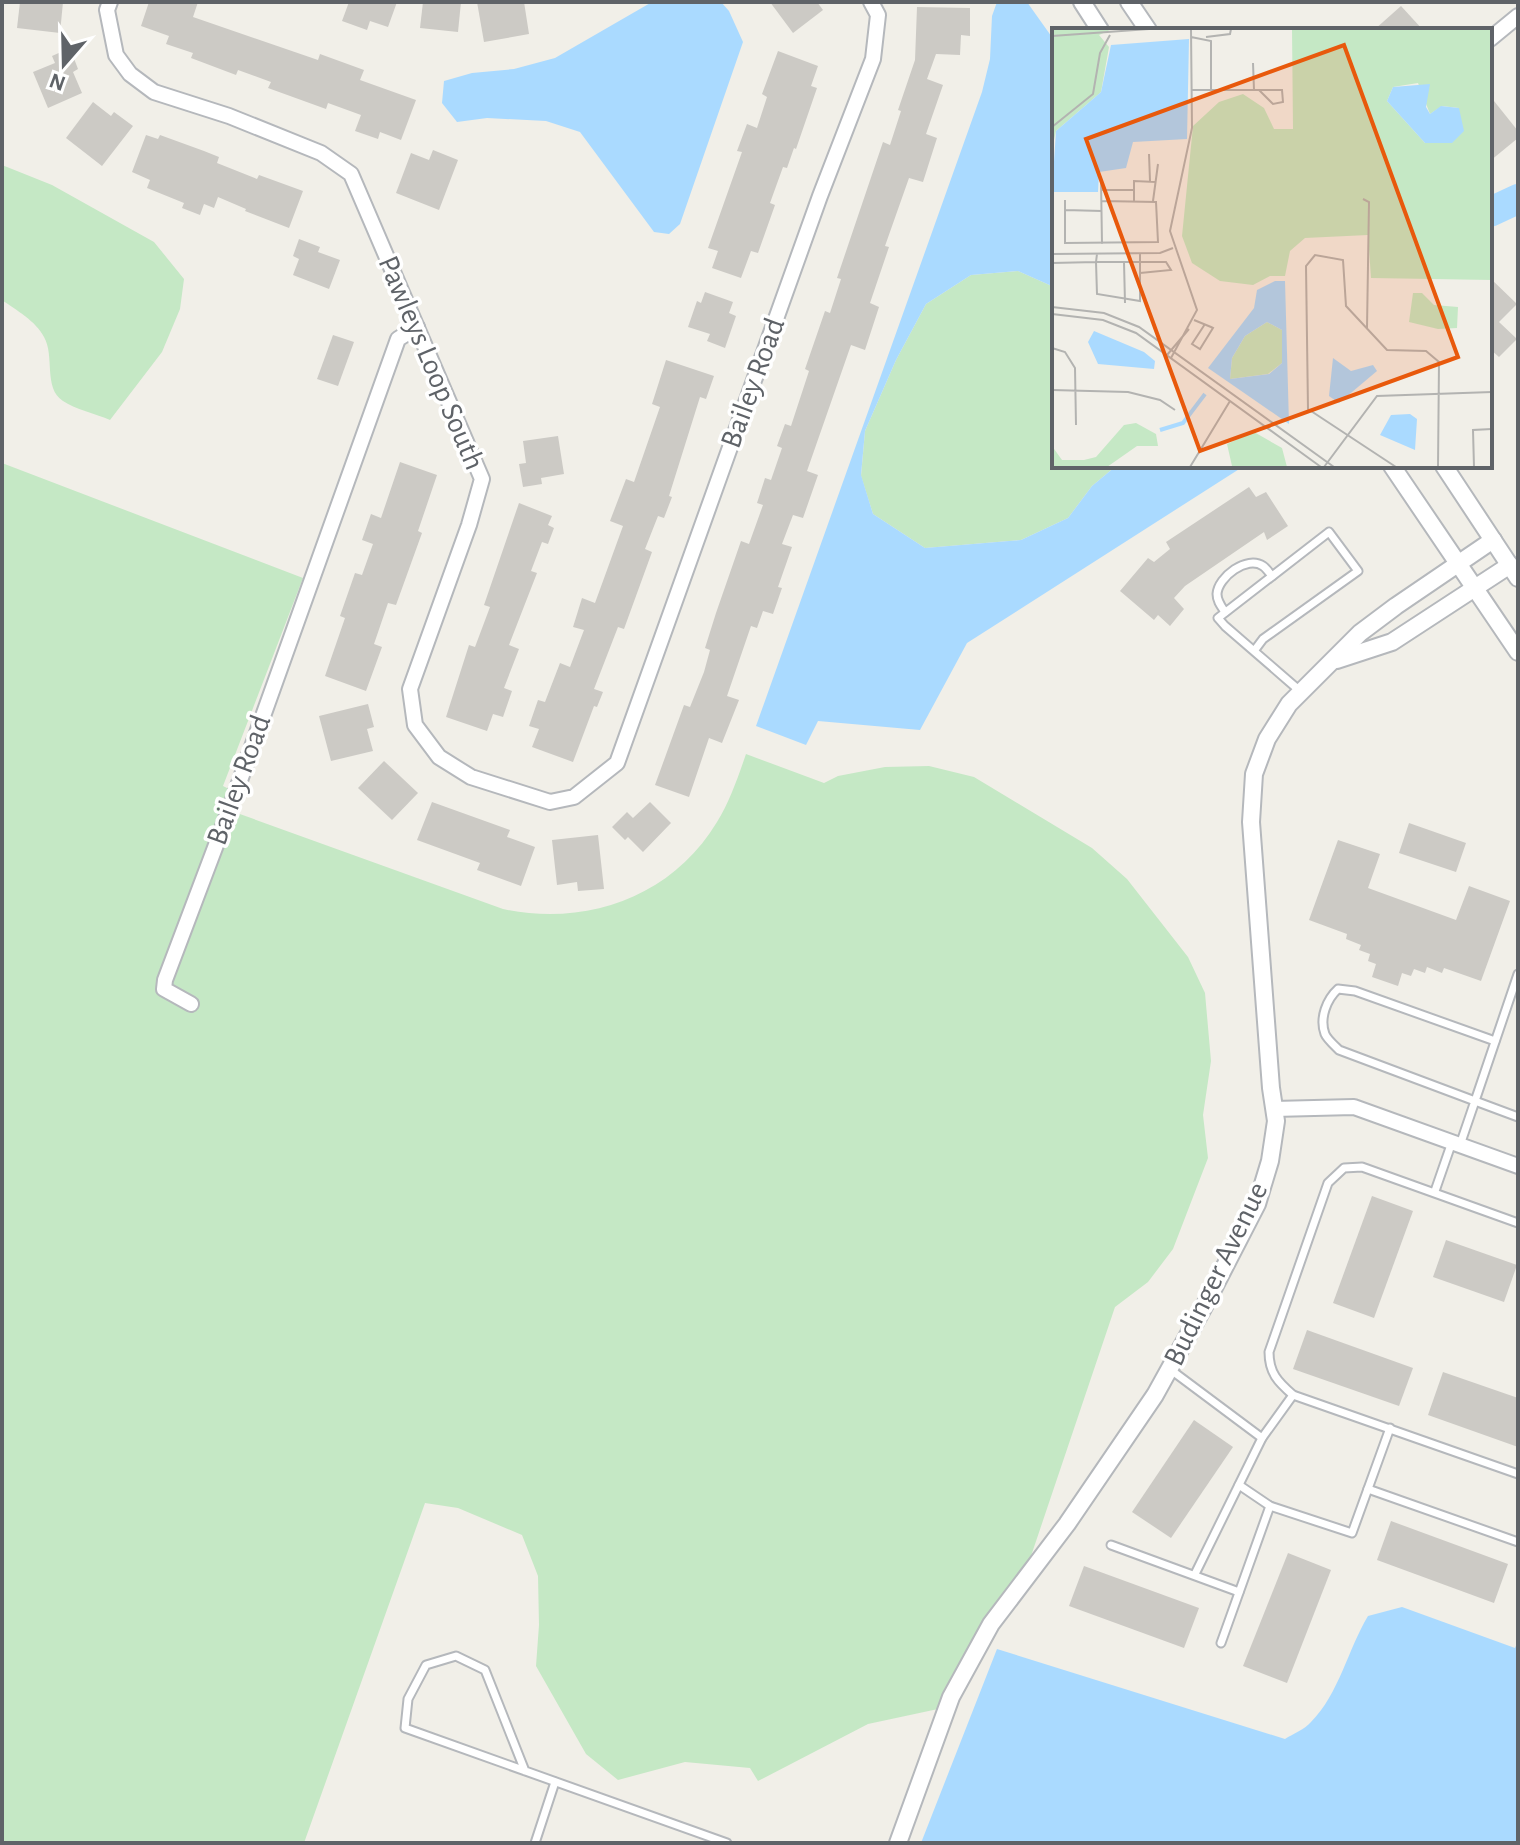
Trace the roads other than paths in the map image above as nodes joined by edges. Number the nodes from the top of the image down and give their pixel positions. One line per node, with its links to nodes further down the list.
1 (110, 2): 9 (street, Pawleys Loop South)
2 (871, 2): 22 (street, Bailey Road)
3 (1082, 2): 6 (street)
4 (1129, 2): 7 (street)
5 (1518, 16): 8 (street)
6 (1099, 28)
7 (1147, 28)
8 (1492, 37)
9 (417, 327): 22 (street, Pawleys Loop South); 24 (street, Bailey Road)
10 (1393, 468): 13 (street)
11 (1445, 468): 12 (street)
12 (1493, 540): 13 (street, Budinger Avenue); 14 (street)
13 (1458, 564): 16 (street); 20 (street, Budinger Avenue)
14 (1514, 572): 16 (street, Budinger Avenue)
15 (1272, 576): 17 (lane); 17 (lane); 18 (lane)
16 (1475, 589): 19 (street); 20 (street, Budinger Avenue)
17 (1225, 612): 18 (lane)
18 (1254, 651): 21 (lane)
19 (1518, 652)
20 (1336, 660): 21 (street, Budinger Avenue)
21 (1301, 693): 27 (street, Budinger Avenue)
22 (617, 763)
23 (1518, 974): 25 (lane)
24 (191, 1004)
25 (1495, 1041): 26 (lane); 26 (lane)
26 (1475, 1101): 28 (lane); 29 (lane)
27 (1274, 1109): 29 (street); 33 (street, Budinger Avenue)
28 (1518, 1117)
29 (1456, 1144): 30 (street); 31 (lane)
30 (1518, 1166)
31 (1435, 1191): 32 (lane); 34 (lane)
32 (1518, 1223)
33 (1169, 1369): 36 (lane); 50 (street, Budinger Avenue)
34 (1293, 1395): 35 (lane); 36 (lane)
35 (1390, 1428): 37 (lane); 39 (lane)
36 (1262, 1438): 38 (lane)
37 (1518, 1474)
38 (1239, 1485): 40 (lane); 43 (lane)
39 (1368, 1489): 40 (lane); 41 (lane)
40 (1270, 1506): 44 (lane)
41 (1518, 1542)
42 (1111, 1545): 43 (lane)
43 (1195, 1574): 44 (lane)
44 (1239, 1592): 45 (lane)
45 (1221, 1643)
46 (525, 1771): 46 (lane); 47 (lane)
47 (555, 1782): 48 (lane); 49 (lane)
48 (535, 1843)
49 (727, 1843)
50 (898, 1843)

